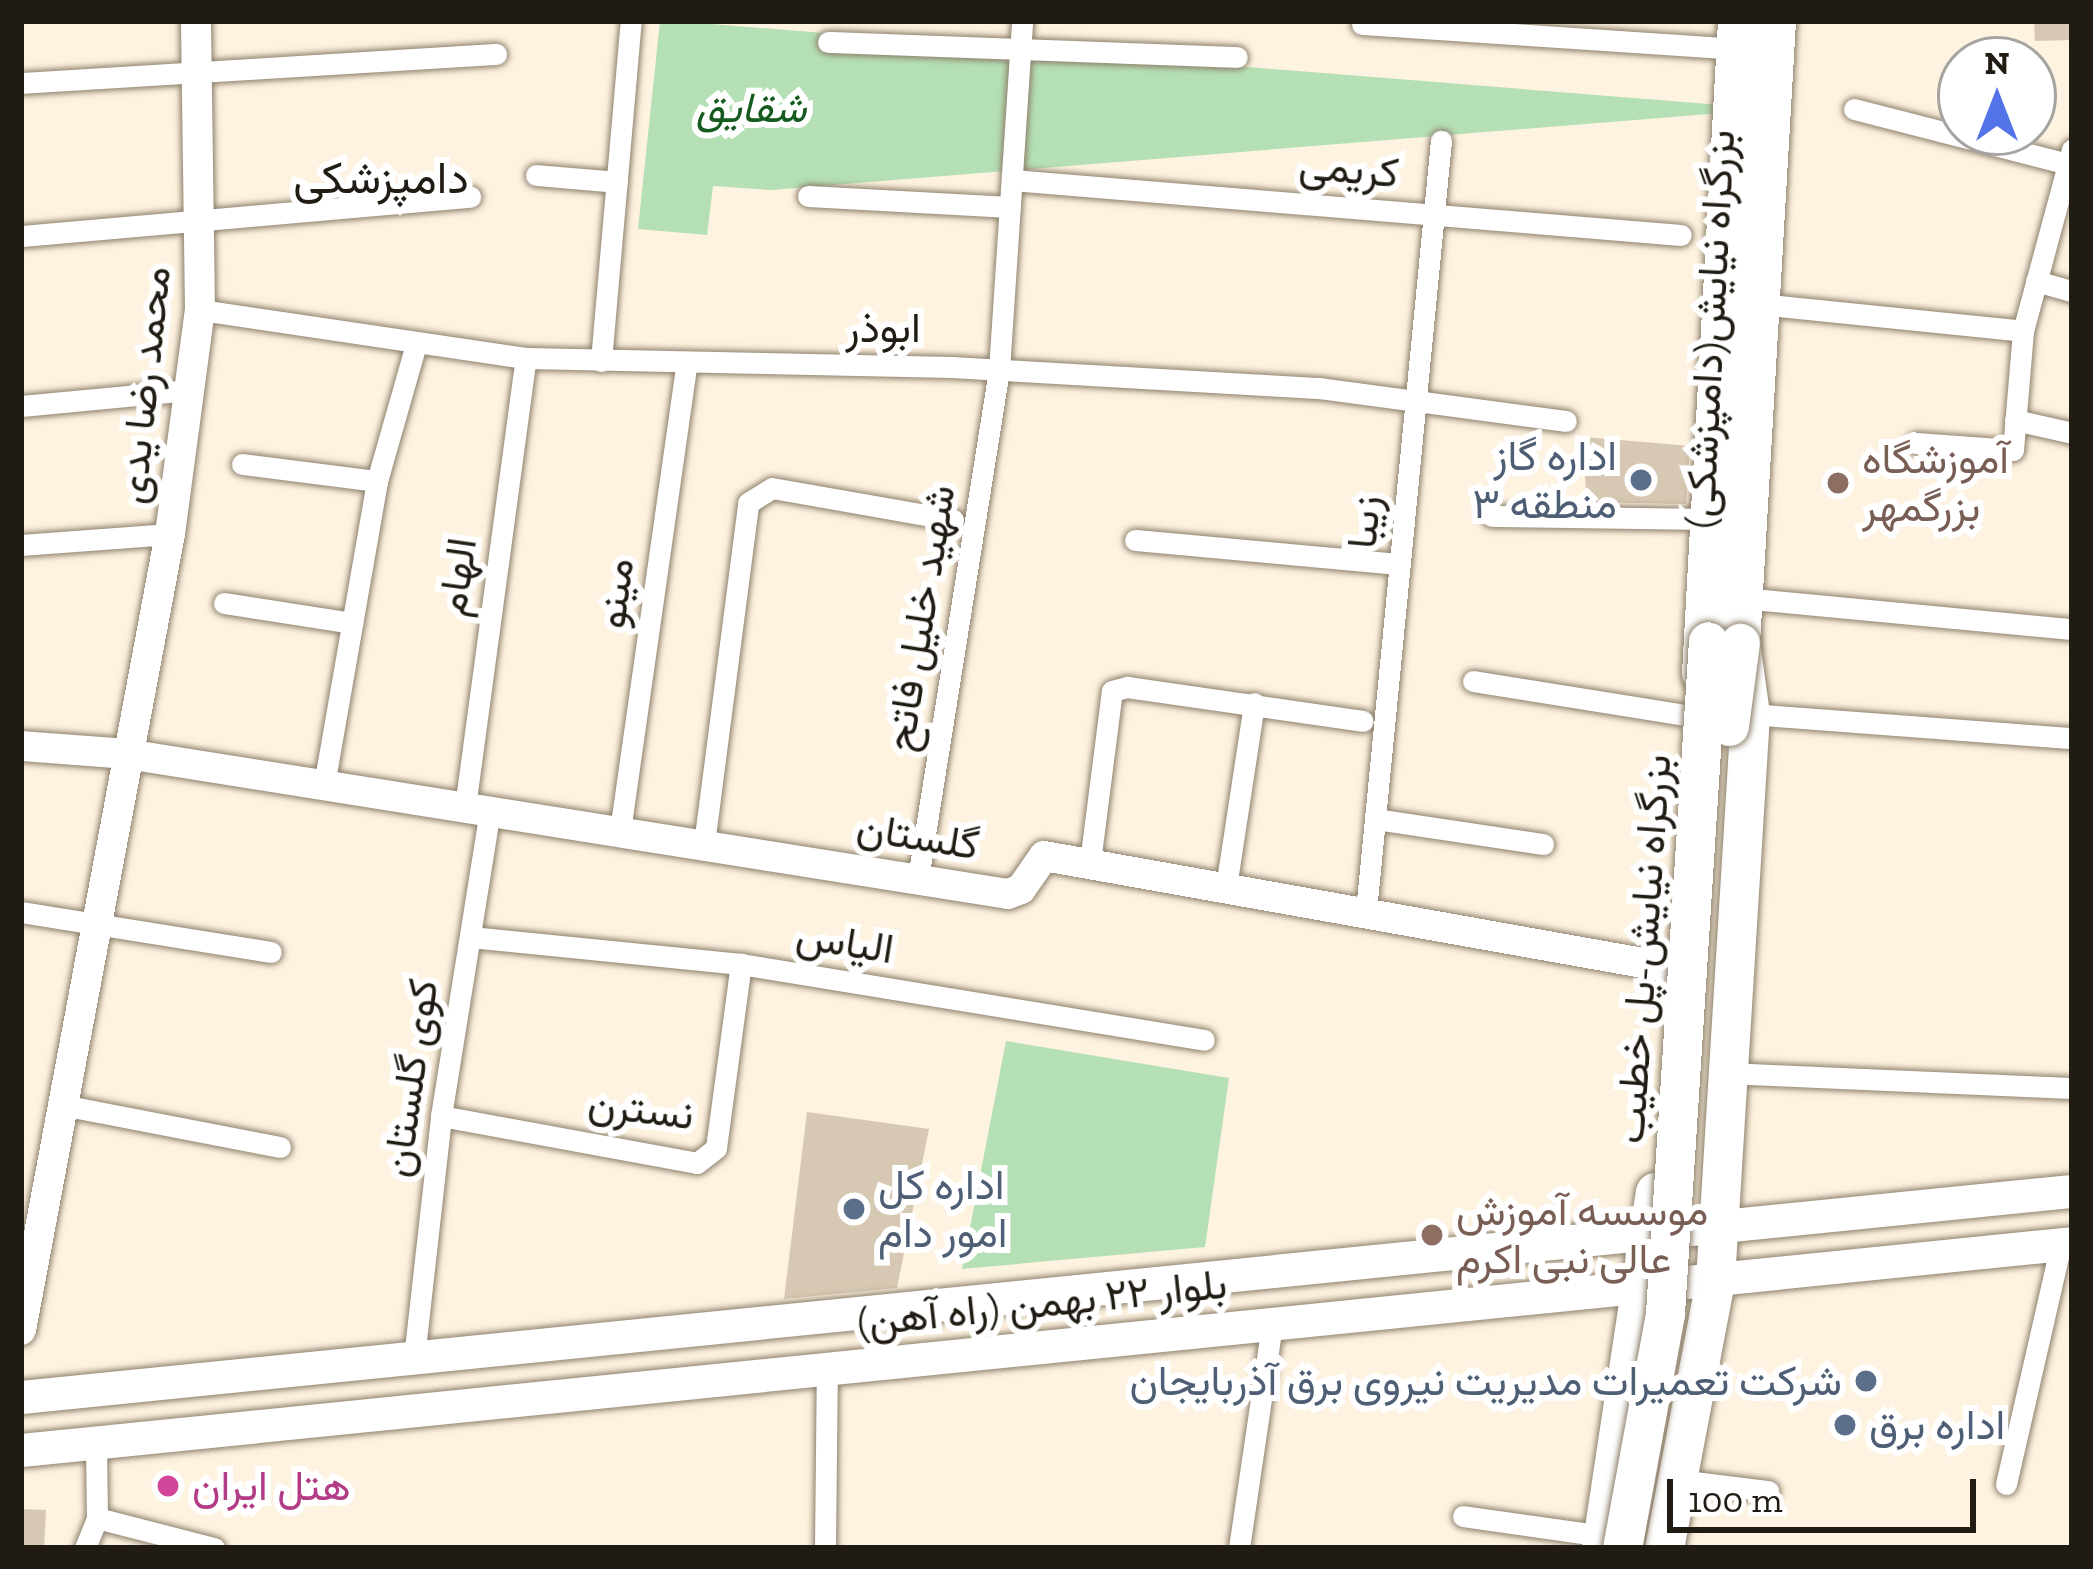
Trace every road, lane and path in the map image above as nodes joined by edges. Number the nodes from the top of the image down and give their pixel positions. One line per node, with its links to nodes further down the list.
1 (196, 21): 11 (street, محمد رضا یدی)
2 (631, 21): 18 (street)
3 (1022, 21): 8 (street, شهید خلیل فاتح)
4 (1775, 21): 28 (highway, بزرگراه نیایش(دامپزشکی))
5 (1362, 24): 6 (street)
6 (1737, 35): 46 (highway, بزرگراه نیایش(دامپزشکی))
7 (828, 42): 8 (street)
8 (1021, 48): 10 (street); 17 (street, شهید خلیل فاتح)
9 (496, 54): 11 (street)
10 (1237, 57)
11 (202, 69): 12 (street); 23 (street, محمد رضا یدی)
12 (21, 83)
13 (1854, 110): 15 (street)
14 (1441, 141): 22 (street, زیبا)
15 (2071, 153): 26 (street)
16 (536, 175): 18 (street)
17 (1012, 180): 21 (street, شهید خلیل فاتح); 22 (street, کریمی)
18 (617, 182): 33 (street)
19 (808, 196): 21 (street)
20 (470, 197): 23 (street)
21 (1010, 207): 35 (street, شهید خلیل فاتح)
22 (1433, 215): 24 (street, کریمی); 37 (street, زیبا)
23 (200, 226): 25 (street); 29 (street, محمد رضا یدی)
24 (1681, 235)
25 (21, 236)
26 (2036, 281): 27 (street); 30 (street)
27 (2072, 291)
28 (1760, 304): 30 (street); 52 (highway, بزرگراه نیایش(دامپزشکی))
29 (200, 310): 31 (street, ابوذر); 36 (street, محمد رضا یدی)
30 (2023, 331): 39 (street)
31 (416, 344): 32 (street, ابوذر); 44 (street)
32 (526, 358): 33 (street, ابوذر); 66 (street, الهام)
33 (601, 361): 34 (street, ابوذر)
34 (686, 366): 35 (street, ابوذر); 68 (street, مینو)
35 (999, 370): 37 (street, ابوذر); 72 (street, شهید خلیل فاتح)
36 (189, 390): 38 (street); 48 (street, محمد رضا یدی)
37 (1415, 396): 40 (street, ابوذر); 51 (street, زیبا)
38 (21, 406)
39 (2015, 420): 41 (street); 42 (street)
40 (1566, 421)
41 (2072, 433)
42 (1916, 443)
43 (242, 464): 44 (street)
44 (377, 481): 54 (street)
45 (1492, 516): 46 (street)
46 (1714, 519): 56 (highway, بزرگراه نیایش(دامپزشکی))
47 (953, 520): 69 (street)
48 (170, 534): 50 (street); 64 (street, محمد رضا یدی)
49 (1135, 540): 51 (street)
50 (21, 545)
51 (1400, 564): 67 (street, زیبا)
52 (1742, 598): 55 (street); 56 (highway, بزرگراه نیایش(دامپزشکی))
53 (224, 603): 54 (street)
54 (352, 623): 65 (street)
55 (2072, 629)
56 (1724, 642): 59 (highway); 60 (highway); 109 (highway, بزرگراه نیایش-پل خطیب, bridge); 114 (highway, بزرگراه نیایش-پل خطیب, bridge)
57 (1474, 681): 60 (street)
58 (1255, 703): 61 (street); 71 (street); 73 (street)
59 (1750, 714): 62 (street); 83 (highway)
60 (1691, 716): 80 (highway)
61 (1363, 721)
62 (2072, 738)
63 (21, 746): 64 (street, گلستان)
64 (128, 754): 65 (street, گلستان); 76 (street, محمد رضا یدی)
65 (324, 785): 66 (street, گلستان)
66 (477, 809): 68 (street, گلستان); 77 (street, کوی گلستان)
67 (1375, 819): 70 (street); 74 (street, زیبا)
68 (620, 831): 69 (street, گلستان)
69 (704, 844): 72 (street, گلستان)
70 (1543, 844)
71 (1090, 862): 72 (street, گلستان); 73 (street, گلستان)
72 (918, 878)
73 (1226, 887): 74 (street, گلستان)
74 (1366, 911): 80 (street, گلستان)
75 (21, 912): 76 (street)
76 (96, 923): 78 (street); 85 (street, محمد رضا یدی)
77 (471, 937): 79 (street, الیاس); 86 (street, کوی گلستان)
78 (271, 952)
79 (741, 964): 81 (street, الیاس); 86 (street, نسترن)
80 (1671, 968): 82 (highway)
81 (1204, 1040)
82 (1664, 1071): 83 (highway); 90 (highway)
83 (1725, 1073): 84 (street); 89 (highway)
84 (2072, 1088)
85 (62, 1106): 87 (street); 95 (street, محمد رضا یدی)
86 (441, 1116): 96 (street, کوی گلستان)
87 (280, 1147)
88 (2072, 1191): 89 (main road, بلوار ۲۲ بهمن (راه آهن))
89 (1719, 1227): 90 (main road, بلوار ۲۲ بهمن (راه آهن)); 92 (highway)
90 (1651, 1234): 93 (highway); 96 (main road, بلوار ۲۲ بهمن (راه آهن))
91 (2066, 1244): 92 (main road, بلوار ۲۲ بهمن (راه آهن)); 104 (street)
92 (1715, 1280): 93 (main road, بلوار ۲۲ بهمن (راه آهن)); 100 (highway)
93 (1644, 1286): 94 (main road, بلوار ۲۲ بهمن (راه آهن)); 99 (highway)
94 (1272, 1324): 97 (main road, بلوار ۲۲ بهمن (راه آهن)); 113 (street)
95 (21, 1330)
96 (414, 1358): 98 (main road, بلوار ۲۲ بهمن (راه آهن))
97 (827, 1370): 101 (main road, بلوار ۲۲ بهمن (راه آهن)); 112 (street)
98 (21, 1397)
99 (1624, 1421): 100 (highway); 103 (highway)
100 (1688, 1431): 105 (highway)
101 (96, 1444): 102 (main road, بلوار ۲۲ بهمن (راه آهن)); 108 (street)
102 (21, 1450)
103 (1615, 1479): 105 (highway); 109 (highway)
104 (2006, 1484)
105 (1677, 1485): 106 (street); 115 (highway)
106 (1768, 1491)
107 (1463, 1516): 109 (street)
108 (97, 1518): 110 (street); 111 (street)
109 (1609, 1544)
110 (86, 1548)
111 (214, 1548)
112 (825, 1548)
113 (1238, 1548)
114 (1642, 1548)
115 (1664, 1548)

